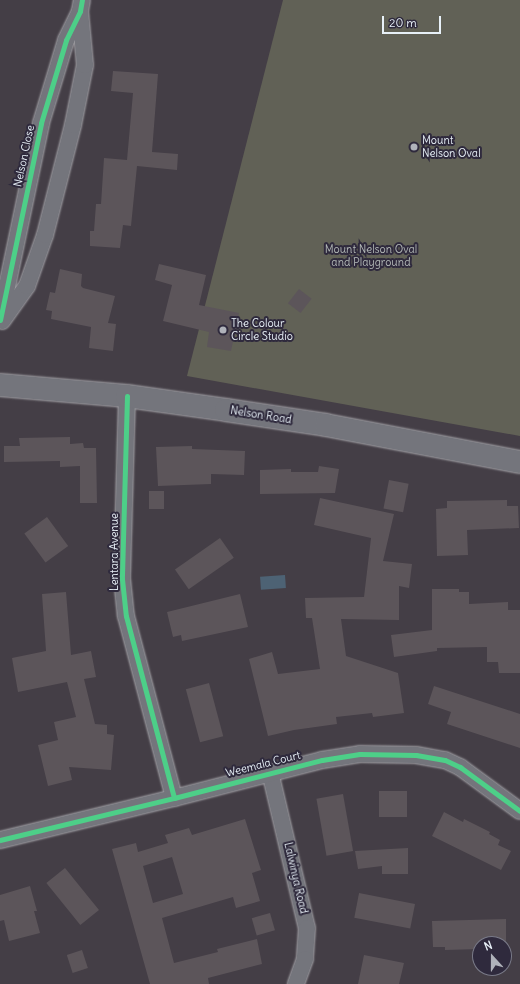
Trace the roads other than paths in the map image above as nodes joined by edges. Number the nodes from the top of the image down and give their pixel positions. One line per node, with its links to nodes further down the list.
1 (81, 5): 2 (street, Nelson Close); 3 (street, Nelson Close)
2 (0, 320)
3 (0, 324)
4 (0, 385): 5 (main road, Nelson Road)
5 (127, 396): 6 (main road, Nelson Road); 8 (street, Lentara Avenue)
6 (520, 462)
7 (270, 772): 8 (street, Weemala Court); 9 (street, Weemala Court); 11 (street, Lalwinya Road)
8 (174, 798): 10 (street, Weemala Court)
9 (520, 811)
10 (0, 840)
11 (296, 984)

